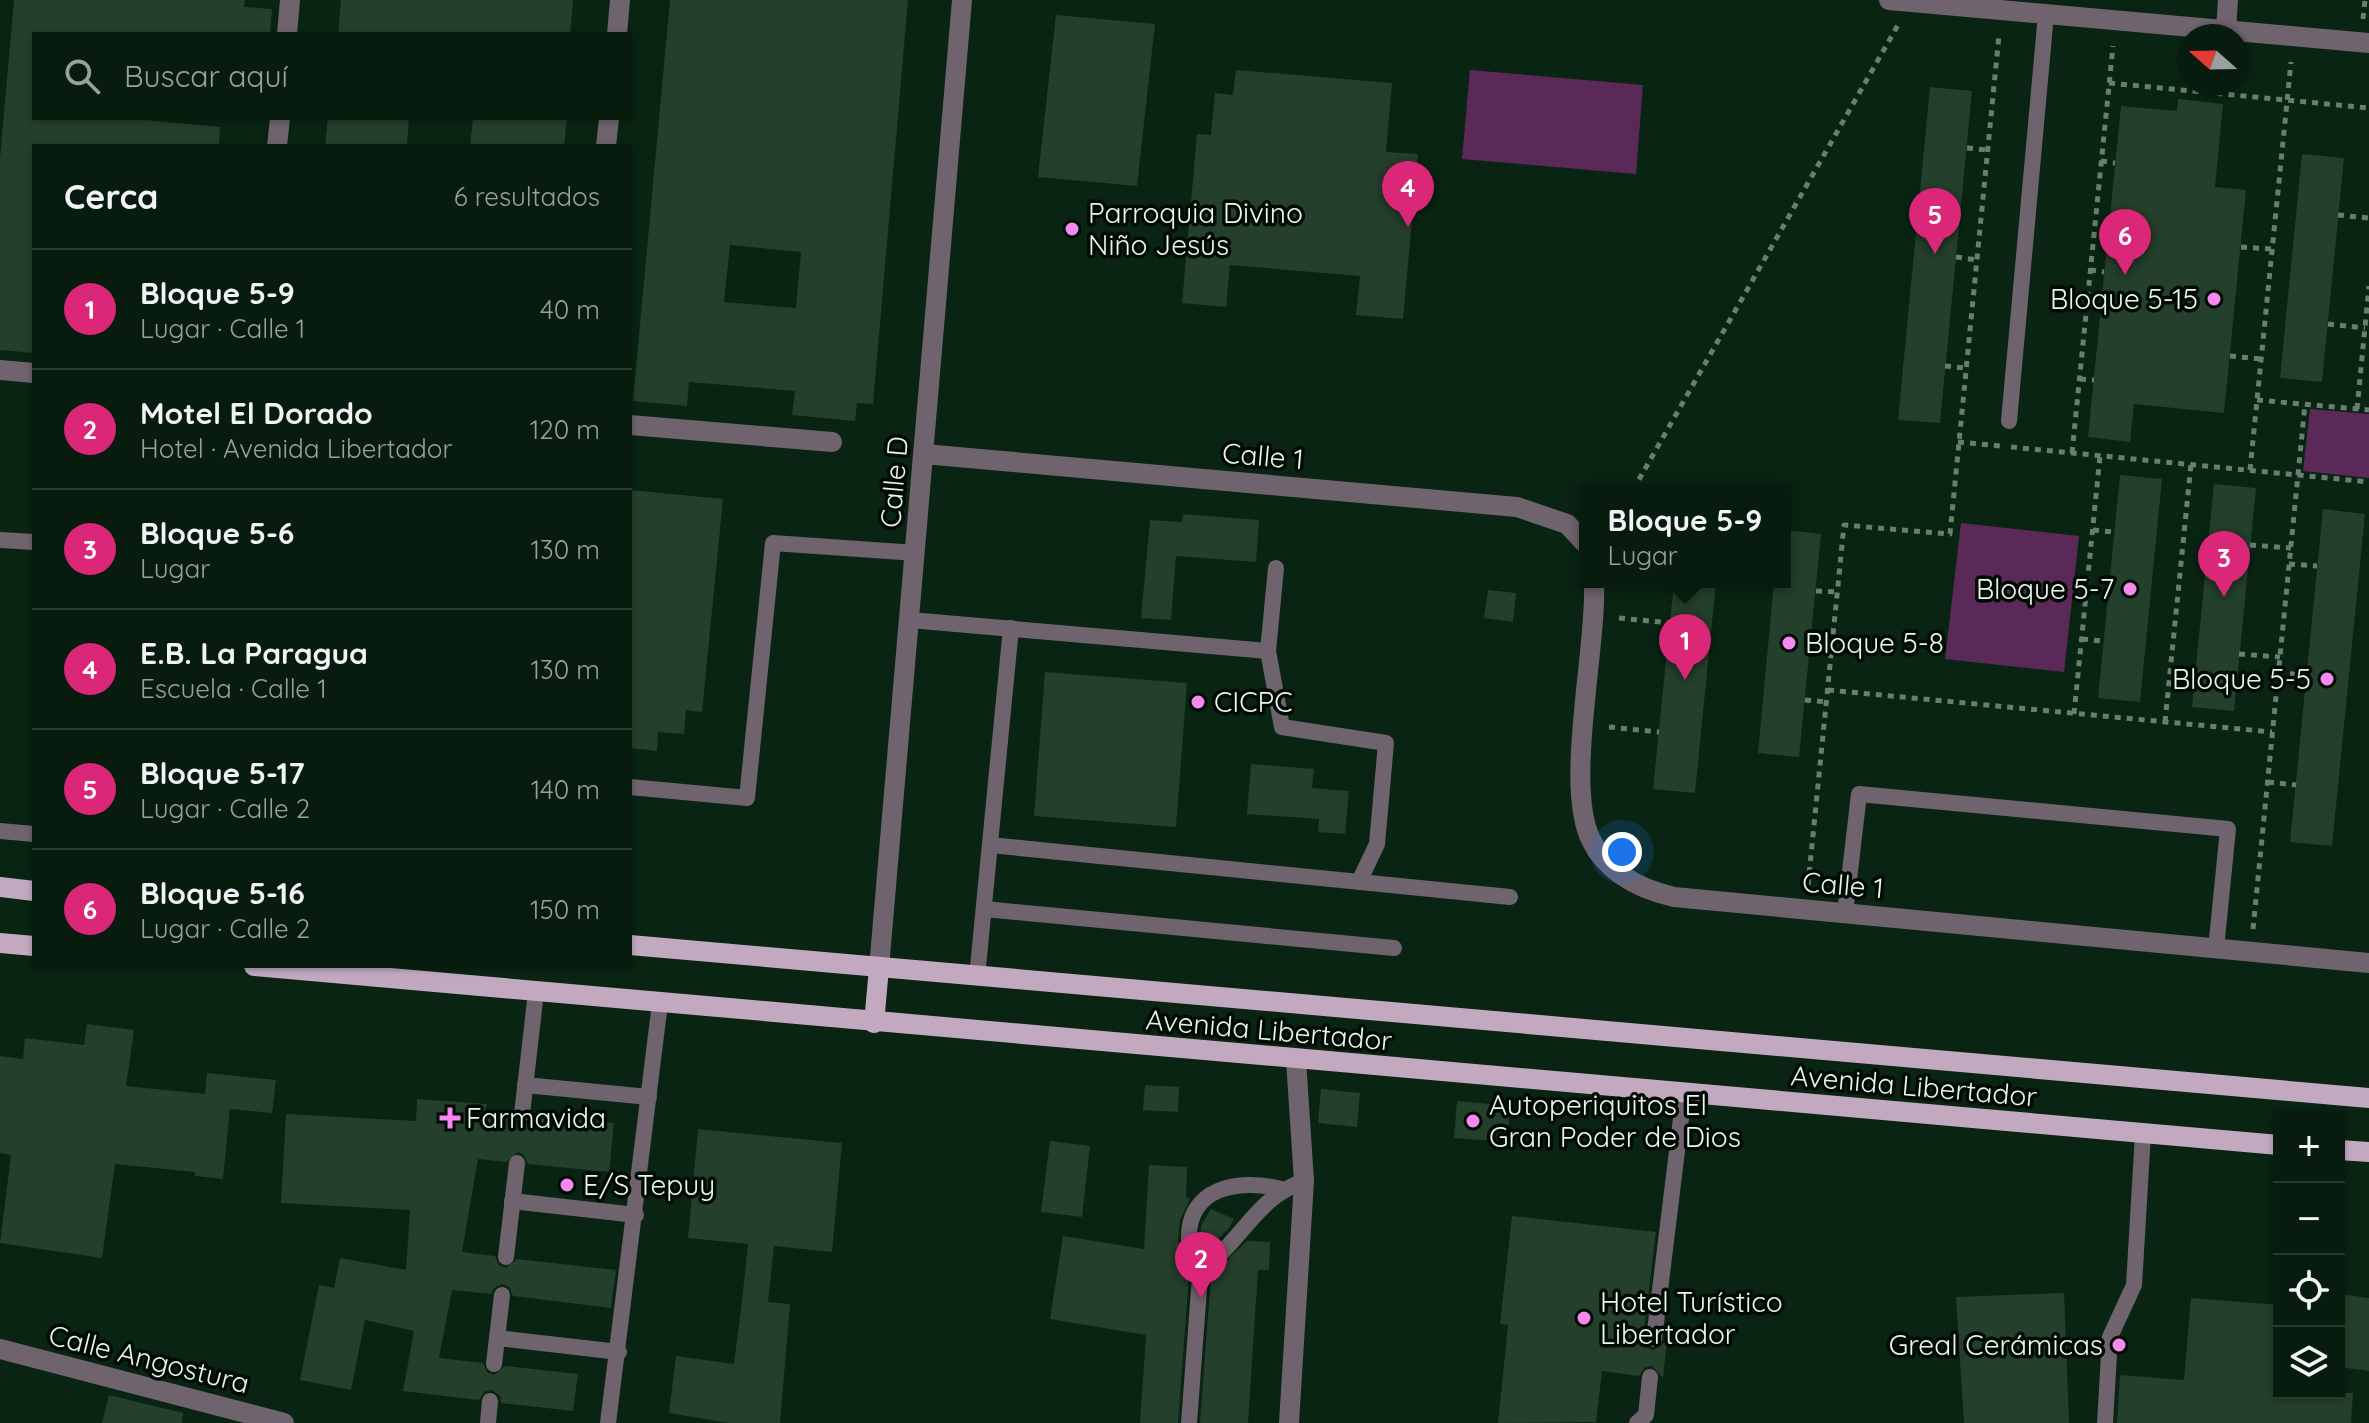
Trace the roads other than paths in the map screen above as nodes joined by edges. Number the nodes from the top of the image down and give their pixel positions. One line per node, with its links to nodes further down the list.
1 (290, 0): 9 (street)
2 (620, 0): 10 (street)
3 (962, 0): 22 (street, Calle D)
4 (1889, 0): 6 (street)
5 (2228, 0): 7 (street)
6 (2046, 14): 8 (street); 19 (lane)
7 (2226, 24)
8 (2177, 26)
9 (287, 32)
10 (617, 32)
11 (2249, 32): 12 (street)
12 (2369, 43)
13 (280, 120): 15 (street)
14 (609, 120): 16 (street)
15 (277, 144)
16 (606, 144)
17 (0, 370): 18 (street)
18 (32, 373)
19 (2009, 421)
20 (632, 425): 21 (street)
21 (832, 442)
22 (924, 454): 23 (street, Calle 1); 26 (street, Calle D)
23 (1579, 537)
24 (0, 540): 25 (lane)
25 (32, 542)
26 (916, 553): 29 (street, Calle D); 32 (lane)
27 (1276, 568): 31 (lane)
28 (1594, 588): 41 (street, Calle 1)
29 (910, 620): 30 (lane); 49 (street, Calle D)
30 (1011, 628): 31 (lane); 35 (lane)
31 (1268, 651): 36 (lane)
32 (632, 787)
33 (0, 831): 34 (lane)
34 (32, 834)
35 (990, 845): 36 (lane); 40 (lane)
36 (1359, 882): 39 (lane)
37 (0, 887): 38 (main road)
38 (32, 891)
39 (1510, 897)
40 (984, 909): 45 (lane); 50 (lane)
41 (1845, 914): 46 (street, Calle 1); 46 (lane)
42 (0, 943): 44 (main road)
43 (632, 945): 49 (main road, Avenida Libertador)
44 (32, 946)
45 (1394, 948)
46 (2216, 949): 47 (street, Calle 1)
47 (2369, 963)
48 (276, 968): 51 (main road, Avenida Libertador)
49 (879, 968): 50 (main road, Avenida Libertador); 53 (main road)
50 (977, 977): 58 (main road, Avenida Libertador)
51 (536, 992): 52 (main road, Avenida Libertador); 55 (lane)
52 (660, 1003): 53 (main road, Avenida Libertador); 57 (lane)
53 (874, 1023): 54 (main road, Avenida Libertador)
54 (1296, 1060): 56 (main road, Avenida Libertador); 65 (street)
55 (525, 1085): 57 (lane); 59 (lane)
56 (1684, 1094): 60 (main road, Avenida Libertador); 73 (lane)
57 (649, 1097): 68 (lane)
58 (2369, 1098)
59 (522, 1114)
60 (2143, 1134): 61 (main road, Avenida Libertador); 85 (lane)
61 (2273, 1145)
62 (2345, 1150): 63 (main road)
63 (2369, 1152)
64 (517, 1163): 67 (lane)
65 (1304, 1181): 66 (lane); 83 (street)
66 (1281, 1189): 70 (lane); 70 (lane)
67 (512, 1201): 68 (lane); 69 (lane)
68 (636, 1215): 75 (lane)
69 (506, 1257)
70 (1200, 1269): 82 (lane)
71 (502, 1295): 72 (lane)
72 (497, 1338): 75 (lane); 76 (lane)
73 (1654, 1339)
74 (0, 1349): 79 (street, Calle Angostura)
75 (619, 1352): 81 (lane)
76 (494, 1364)
77 (1650, 1377): 84 (lane)
78 (490, 1401): 80 (lane)
79 (284, 1423)
80 (488, 1423)
81 (608, 1423)
82 (1189, 1423)
83 (1289, 1423)
84 (1637, 1423)
85 (2105, 1423)

